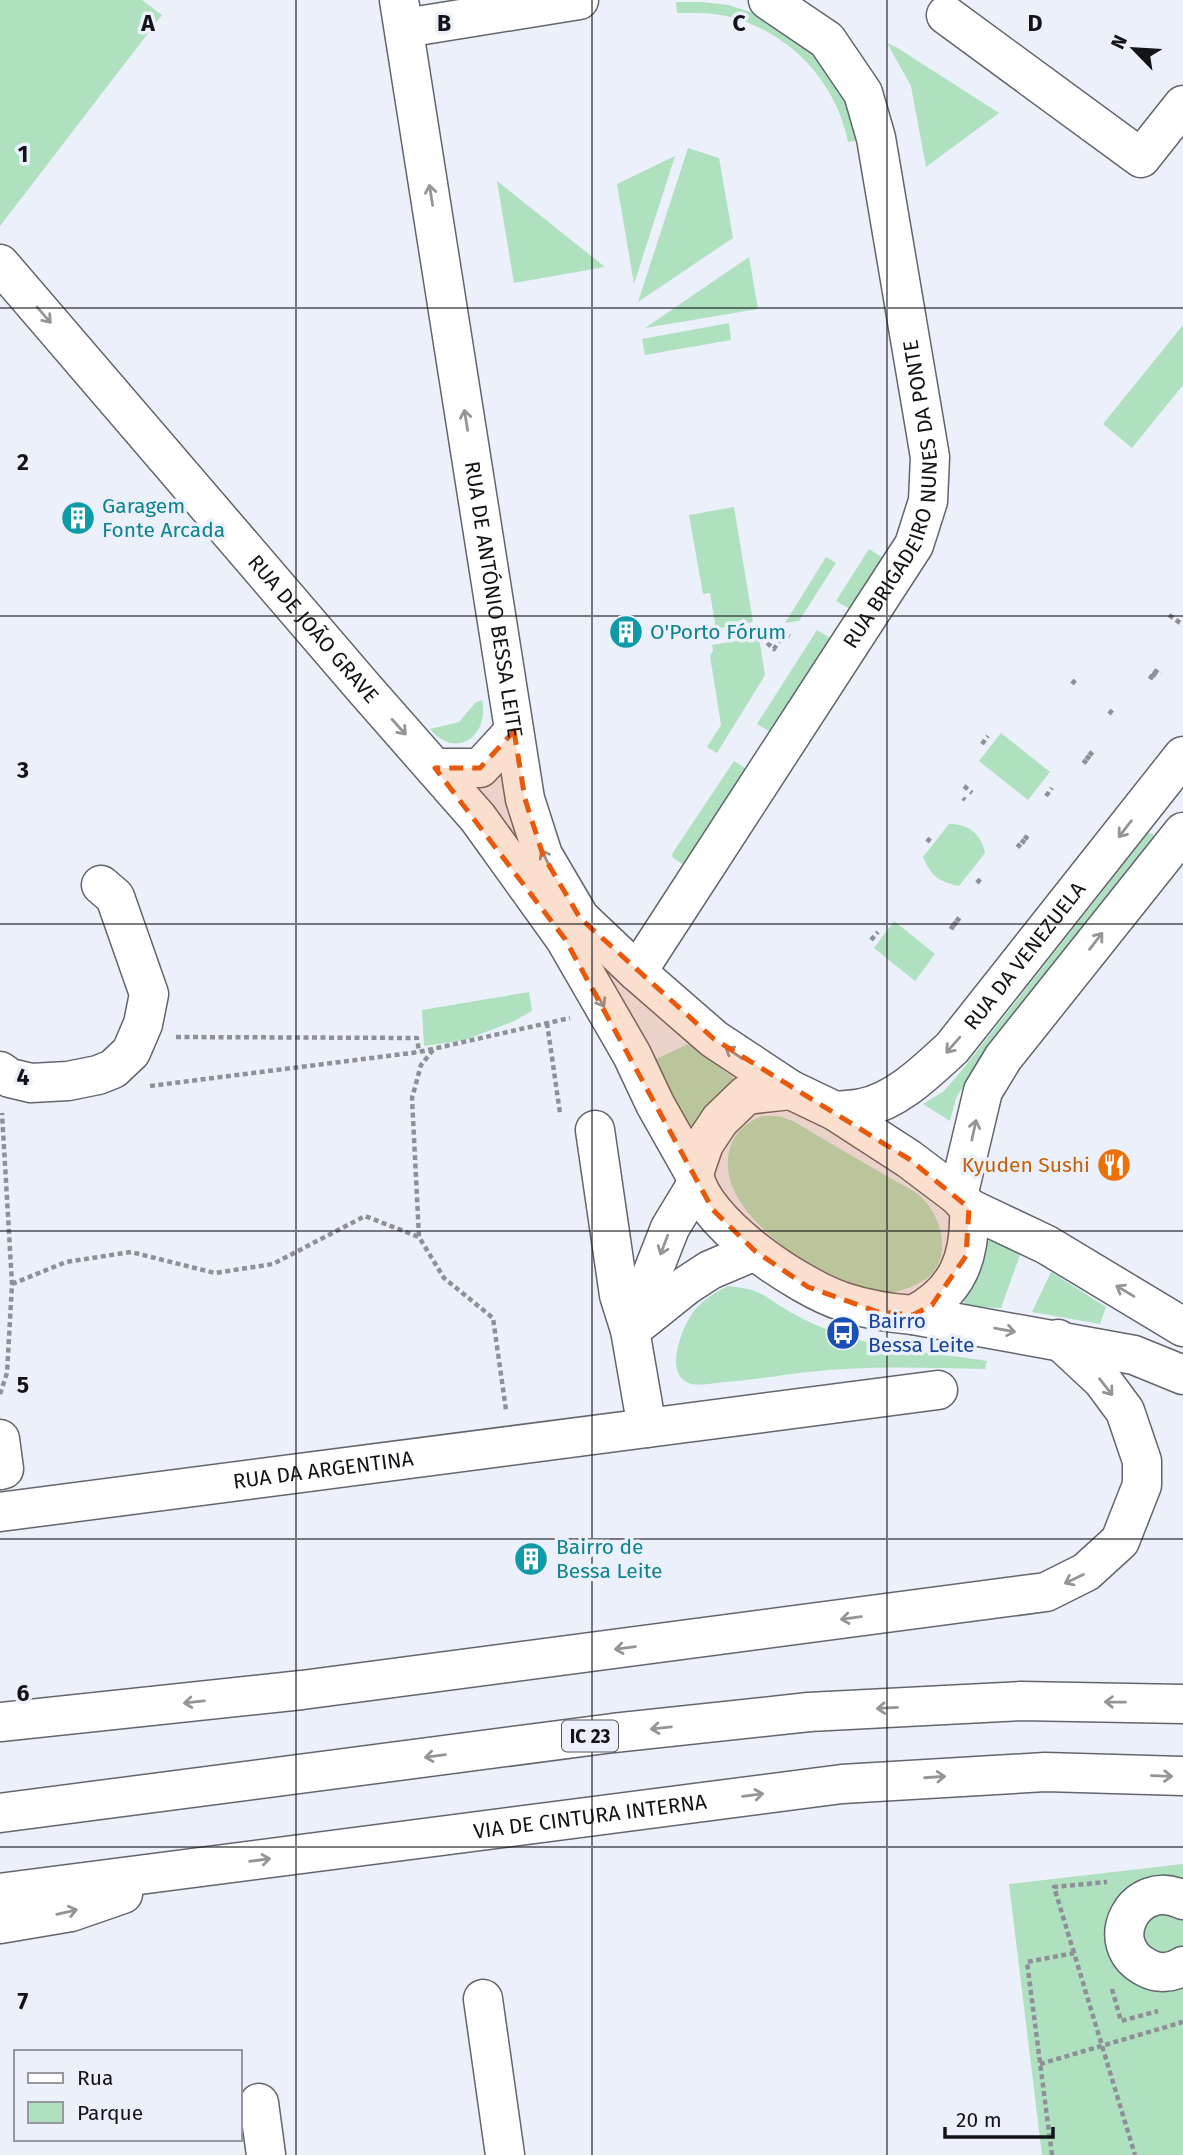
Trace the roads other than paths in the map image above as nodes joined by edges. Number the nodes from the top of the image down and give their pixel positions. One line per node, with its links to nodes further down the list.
1 (579, 0): 3 (main road)
2 (768, 0): 14 (main road, RUA BRIGADEIRO NUNES DA PONTE)
3 (402, 14): 7 (main road, RUA DE ANTÓNIO BESSA LEITE, one-way to 3)
4 (946, 15): 5 (main road)
5 (1183, 105)
6 (0, 264): 9 (main road, RUA DE JOÃO GRAVE, one-way to 9)
7 (514, 731): 9 (main road); 14 (main road, RUA DE ANTÓNIO BESSA LEITE, one-way to 7)
8 (1183, 756): 10 (main road, RUA DA VENEZUELA)
9 (435, 768): 19 (main road, RUA DE JOÃO GRAVE, one-way to 19)
10 (1152, 795): 11 (main road); 17 (main road, RUA DA VENEZUELA, one-way to 17)
11 (1183, 820)
12 (1183, 832): 20 (main road, one-way to 12)
13 (101, 885): 15 (main road)
14 (637, 972): 16 (main road, RUA DE ANTÓNIO BESSA LEITE, one-way to 14)
15 (5, 1074)
16 (791, 1090): 17 (main road, RUA DE ANTÓNIO BESSA LEITE); 19 (main road)
17 (835, 1111): 20 (main road, RUA DE ANTÓNIO BESSA LEITE)
18 (595, 1130): 24 (main road)
19 (695, 1179): 21 (main road); 24 (main road, one-way to 24)
20 (964, 1202): 22 (main road); 23 (main road, RUA DE ANTÓNIO BESSA LEITE, one-way to 20)
21 (755, 1251): 22 (main road); 24 (main road)
22 (913, 1315): 25 (main road, one-way to 25)
23 (1183, 1327)
24 (630, 1330): 28 (main road)
25 (1058, 1339): 26 (main road); 33 (main road, one-way to 33)
26 (1183, 1375)
27 (939, 1390): 28 (main road, RUA DA ARGENTINA)
28 (647, 1428): 31 (main road, RUA DA ARGENTINA)
29 (0, 1439): 30 (main road)
30 (0, 1470)
31 (0, 1512)
32 (1183, 1704): 35 (main road, IC 23, one-way to 35)
33 (0, 1722)
34 (1183, 1776): 36 (main road, VIA DE CINTURA INTERNA, one-way to 34)
35 (0, 1813)
36 (193, 1869): 37 (main road, VIA DE CINTURA INTERNA); 39 (main road, one-way to 36)
37 (0, 1893)
38 (1183, 1900): 40 (main road)
39 (0, 1924)
40 (1183, 1966)
41 (483, 1999): 44 (main road)
42 (259, 2103): 43 (main road)
43 (266, 2155)
44 (505, 2155)

